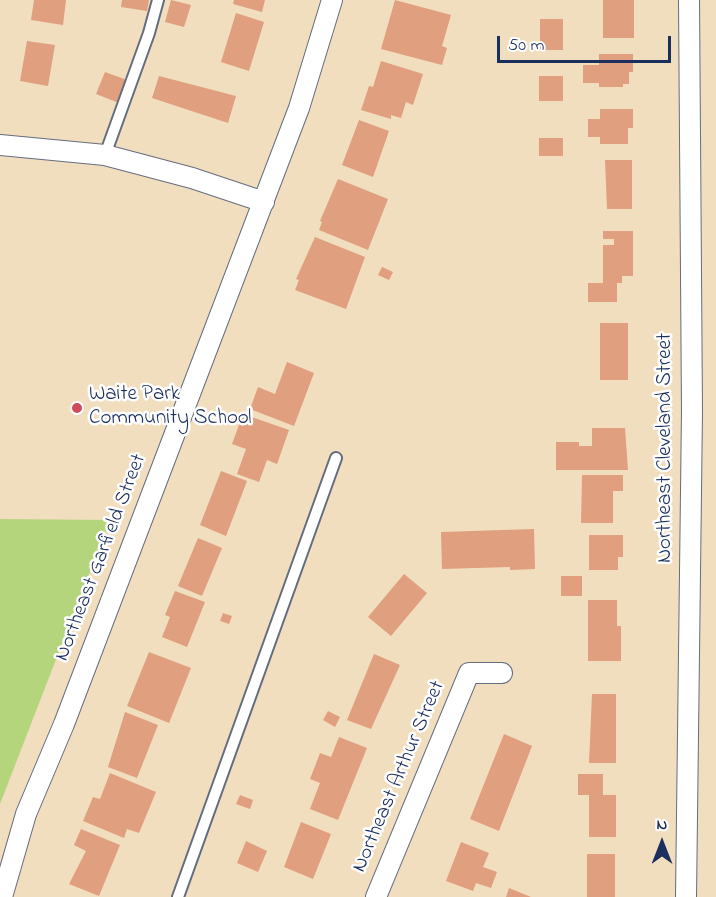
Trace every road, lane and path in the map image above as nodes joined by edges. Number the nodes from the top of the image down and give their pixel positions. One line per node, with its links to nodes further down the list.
1 (158, 0): 5 (lane)
2 (332, 0): 6 (street, Northeast Garfield Street)
3 (689, 0): 12 (street, Northeast Cleveland Street)
4 (0, 145): 5 (street)
5 (105, 155): 6 (street)
6 (264, 202): 9 (street, Northeast Garfield Street)
7 (336, 458): 10 (lane)
8 (502, 673): 11 (street, Northeast Arthur Street)
9 (2, 897)
10 (178, 897)
11 (376, 897)
12 (686, 897)

